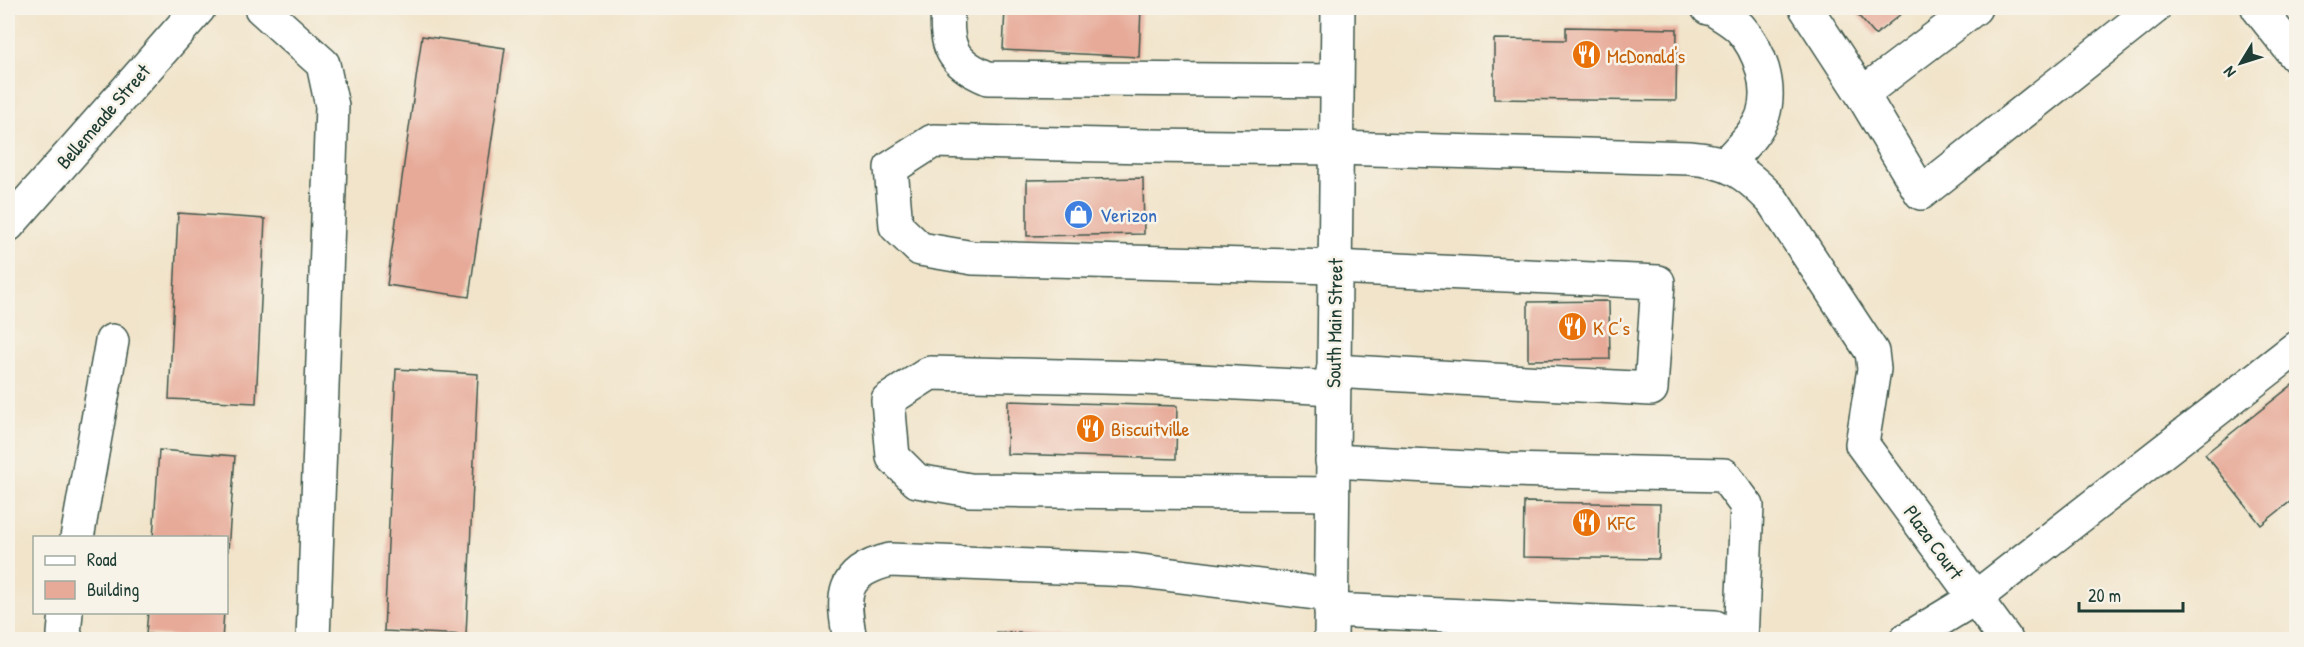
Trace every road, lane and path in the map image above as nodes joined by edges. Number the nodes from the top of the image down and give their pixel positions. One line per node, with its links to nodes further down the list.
1 (199, 8): 15 (street, Bellemeade Street)
2 (261, 8): 29 (street)
3 (948, 8): 11 (street)
4 (1338, 8): 11 (street, South Main Street)
5 (1708, 8): 14 (street)
6 (1806, 8): 12 (street)
7 (1975, 8): 12 (street)
8 (2154, 8): 12 (street)
9 (2258, 8): 10 (street)
10 (2296, 56)
11 (1336, 81): 13 (street, South Main Street)
12 (1862, 94)
13 (1335, 147): 14 (street); 16 (street, South Main Street); 16 (street)
14 (1726, 164): 23 (street, Plaza Court)
15 (8, 225)
16 (1334, 267): 19 (street, South Main Street); 19 (street)
17 (112, 341): 22 (street)
18 (2296, 348): 23 (street)
19 (1333, 380): 20 (street, South Main Street); 21 (street)
20 (1332, 461): 21 (street, South Main Street); 31 (street)
21 (1332, 494): 25 (street, South Main Street)
22 (77, 536)
23 (1975, 598): 32 (street); 33 (street, Plaza Court)
24 (66, 614): 28 (street)
25 (1331, 615): 26 (street); 30 (street)
26 (1441, 627): 27 (street)
27 (1677, 632): 31 (street)
28 (67, 639)
29 (313, 639)
30 (850, 639)
31 (1740, 639)
32 (1906, 639)
33 (2006, 639)

